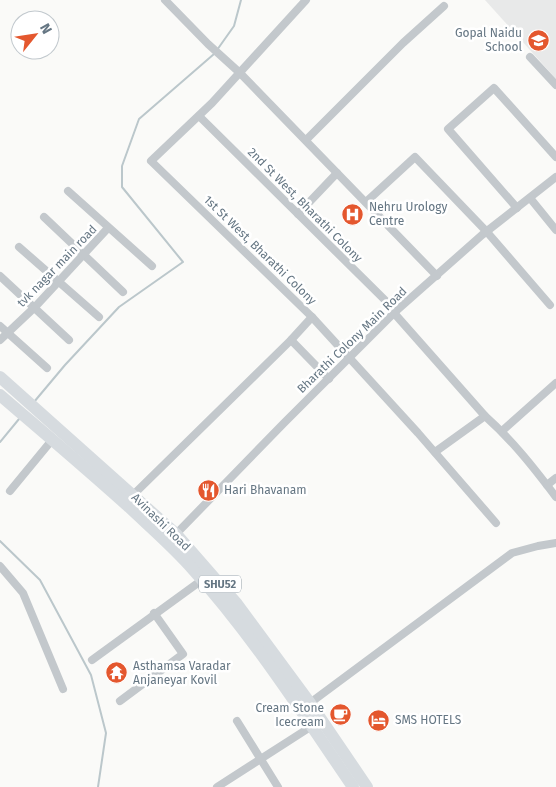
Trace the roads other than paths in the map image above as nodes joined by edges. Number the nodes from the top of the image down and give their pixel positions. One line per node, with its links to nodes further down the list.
1 (165, 0): 5 (street)
2 (306, 0): 5 (street)
3 (444, 6): 8 (street)
4 (530, 57): 6 (street)
5 (240, 73): 7 (street); 8 (street)
6 (556, 85)
7 (199, 116): 16 (street, 2nd St West, Bharathi Colony); 32 (street, 1st St West, Bharathi Colony)
8 (306, 140): 10 (street)
9 (556, 157): 15 (street)
10 (337, 172): 14 (street); 16 (street)
11 (556, 177): 13 (street, Bharathi Colony Main Road)
12 (68, 191): 18 (street)
13 (530, 198): 15 (street, Bharathi Colony Main Road); 19 (street)
14 (366, 202): 20 (street); 25 (street)
15 (517, 208): 20 (street, Bharathi Colony Main Road)
16 (298, 214): 30 (street, 2nd St West, Bharathi Colony)
17 (44, 217): 22 (street)
18 (108, 228): 22 (street, tvk nagar main road); 23 (street)
19 (556, 230)
20 (487, 232): 25 (street, Bharathi Colony Main Road); 28 (street)
21 (19, 247): 26 (street)
22 (83, 255): 26 (street, tvk nagar main road); 27 (street)
23 (152, 266)
24 (0, 276): 29 (street)
25 (437, 276): 30 (street, Bharathi Colony Main Road)
26 (58, 281): 29 (street, tvk nagar main road); 31 (street)
27 (123, 292)
28 (550, 305)
29 (35, 307): 34 (street, tvk nagar main road); 36 (street)
30 (395, 312): 38 (street, Bharathi Colony Main Road); 45 (street, 2nd St West, Bharathi Colony)
31 (99, 317)
32 (312, 317): 37 (street); 38 (street, 1st St West, Bharathi Colony)
33 (0, 326): 34 (street)
34 (6, 332): 35 (street, tvk nagar main road); 39 (street)
35 (0, 340)
36 (69, 340)
37 (291, 340): 41 (street); 52 (street)
38 (350, 359): 41 (street, Bharathi Colony Main Road); 48 (street, 1st St West, Bharathi Colony)
39 (47, 368)
40 (0, 377): 43 (main road, Avinashi Road / SHU52)
41 (328, 379): 55 (street, Bharathi Colony Main Road)
42 (556, 383): 46 (street)
43 (8, 397): 44 (main road, Avinashi Road / SHU52)
44 (34, 416): 47 (main road, Avinashi Road / SHU52); 52 (main road, Avinashi Road / SHU52)
45 (485, 416): 46 (street, 2nd St West, Bharathi Colony); 48 (street)
46 (502, 431): 50 (street, 2nd St West, Bharathi Colony)
47 (52, 440): 51 (street); 58 (main road, Avinashi Road / SHU52)
48 (435, 452): 54 (street, 1st St West, Bharathi Colony)
49 (556, 478): 50 (street)
50 (547, 485): 53 (street, 2nd St West, Bharathi Colony)
51 (10, 491)
52 (133, 495): 55 (main road, Avinashi Road / SHU52)
53 (556, 497)
54 (496, 523)
55 (176, 534): 63 (main road, Avinashi Road / SHU52)
56 (556, 543): 63 (street)
57 (0, 566): 61 (street)
58 (202, 580): 59 (street); 65 (main road, Avinashi Road / SHU52)
59 (154, 613): 60 (street); 62 (street)
60 (92, 660)
61 (63, 689)
62 (120, 700)
63 (310, 703): 67 (main road, Avinashi Road / SHU52)
64 (237, 721): 66 (street)
65 (312, 726): 66 (street); 67 (main road, Avinashi Road / SHU52)
66 (260, 758): 68 (street); 69 (street)
67 (352, 783): 70 (main road, Avinashi Road / SHU52)
68 (217, 787)
69 (278, 787)
70 (366, 787)

